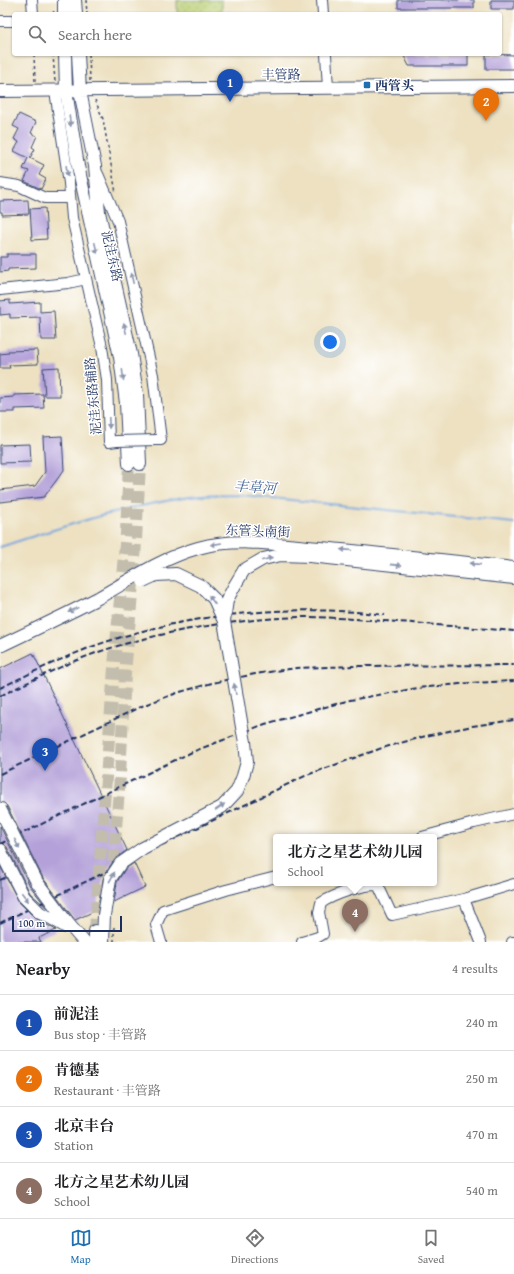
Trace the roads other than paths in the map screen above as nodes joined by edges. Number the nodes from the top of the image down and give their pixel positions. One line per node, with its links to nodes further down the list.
1 (32, 0): 5 (street)
2 (64, 0): 6 (main road)
3 (75, 0): 7 (main road)
4 (322, 0): 8 (street)
5 (33, 12)
6 (64, 12)
7 (76, 12)
8 (323, 12)
9 (0, 21): 10 (street)
10 (12, 21)
11 (65, 56): 18 (main road, 泥洼东路)
12 (78, 56): 19 (main road, 泥洼东路)
13 (326, 56): 15 (street)
14 (514, 86): 15 (main road, 丰管路)
15 (328, 88): 19 (main road, 丰管路)
16 (0, 91): 18 (main road, 丰管路)
17 (514, 92): 19 (main road, 丰管路)
18 (61, 93): 19 (main road, 丰管路); 20 (main road, 丰管路); 21 (main road, 泥洼东路, one-way to 21); 24 (street, 泥洼东路辅路, one-way to 24)
19 (80, 93): 21 (main road, 泥洼东路)
20 (0, 96)
21 (95, 166): 24 (street, 泥洼东路辅路, one-way to 21, bridge)
22 (0, 183): 23 (street)
23 (65, 198)
24 (86, 279): 25 (street)
25 (0, 290)
26 (514, 568): 28 (main road, 东管头南街, one-way to 28, bridge)
27 (514, 578): 29 (main road, 东管头南街, one-way to 27, bridge)
28 (97, 598): 29 (main road, one-way to 28, bridge); 30 (main road, 东管头南街, one-way to 30, bridge)
29 (224, 621): 42 (main road, one-way to 29, bridge)
30 (0, 646)
31 (0, 809): 41 (main road, one-way to 41, bridge)
32 (514, 814): 33 (street)
33 (433, 834)
34 (0, 850): 41 (main road, one-way to 41, bridge)
35 (273, 878): 44 (street)
36 (514, 884): 39 (street)
37 (364, 886): 45 (street)
38 (378, 886): 39 (street)
39 (464, 899): 46 (street)
40 (111, 926): 43 (main road)
41 (83, 940)
42 (104, 942)
43 (107, 942)
44 (160, 942)
45 (302, 942)
46 (481, 942)

